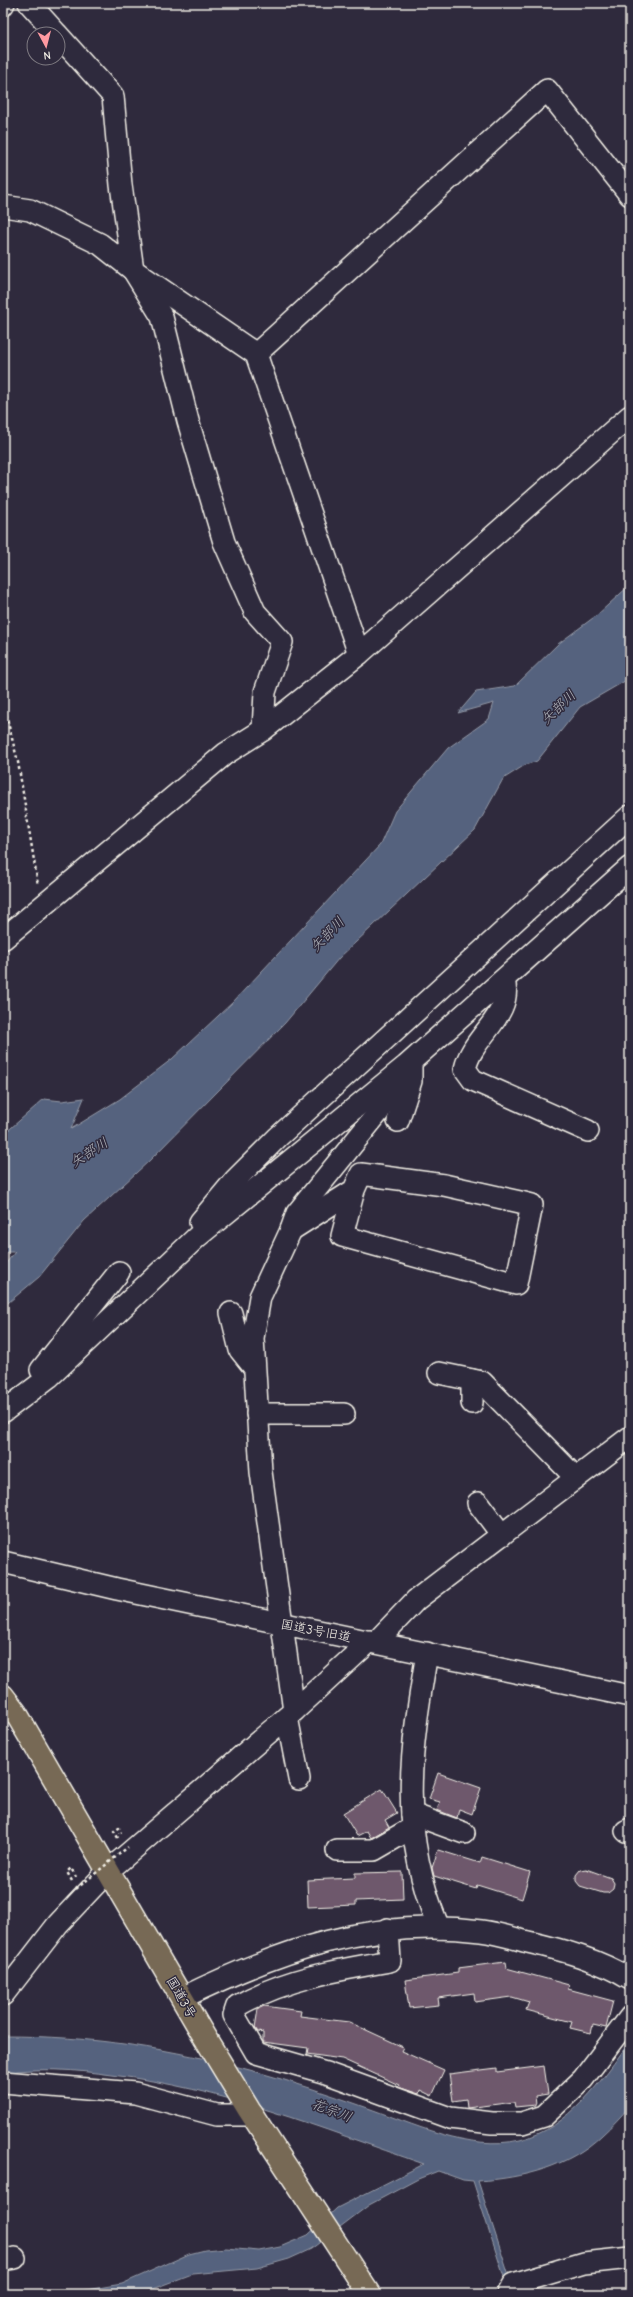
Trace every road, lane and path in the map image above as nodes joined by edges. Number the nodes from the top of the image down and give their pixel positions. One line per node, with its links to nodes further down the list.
1 (29, 3): 2 (street)
2 (50, 26)
3 (66, 44): 6 (street)
4 (630, 195): 7 (street)
5 (3, 206): 6 (street)
6 (132, 270): 7 (street); 11 (street)
7 (256, 354): 9 (street)
8 (630, 416): 9 (street)
9 (359, 654): 11 (street)
10 (3, 703): 14 (path)
11 (263, 730): 14 (street)
12 (630, 816): 22 (street)
13 (630, 867): 16 (street)
14 (41, 907): 15 (street)
15 (3, 939)
16 (504, 980): 17 (street); 19 (street)
17 (408, 1063): 18 (street); 21 (street); 22 (street)
18 (398, 1121)
19 (588, 1131)
20 (354, 1190): 20 (street); 21 (street)
21 (291, 1230): 25 (street)
22 (196, 1237): 29 (street)
23 (119, 1272): 29 (street)
24 (231, 1312): 25 (street)
25 (255, 1370): 30 (street)
26 (439, 1373): 27 (street)
27 (472, 1380): 28 (street); 33 (street)
28 (472, 1403)
29 (6, 1409)
30 (257, 1414): 31 (street); 37 (street)
31 (344, 1414)
32 (630, 1437): 33 (street)
33 (576, 1478): 35 (street)
34 (478, 1503): 35 (street)
35 (502, 1535): 38 (street)
36 (5, 1564): 37 (street, 国道3号旧道)
37 (283, 1623): 38 (street, 国道3号旧道); 42 (street)
38 (373, 1641): 39 (street, 国道3号旧道); 42 (street)
39 (427, 1653): 41 (street, 国道3号旧道); 44 (street)
40 (3, 1696): 51 (highway, 国道3号)
41 (630, 1696)
42 (291, 1714): 43 (street); 51 (street)
43 (299, 1779)
44 (412, 1821): 47 (street); 49 (street); 54 (street)
45 (119, 1828): 46 (path)
46 (114, 1831)
47 (464, 1833)
48 (128, 1847): 53 (path, bridge)
49 (338, 1850)
50 (71, 1868): 52 (path)
51 (108, 1871): 57 (street); 58 (highway, 国道3号)
52 (66, 1872)
53 (76, 1889)
54 (439, 1928): 55 (street); 56 (street)
55 (388, 1929): 58 (street); 59 (street)
56 (630, 1979)
57 (3, 1995)
58 (182, 1998): 61 (highway, 国道3号)
59 (630, 2017)
60 (3, 2082): 61 (street)
61 (251, 2113): 63 (highway, 国道3号)
62 (630, 2258): 64 (street)
63 (369, 2294)
64 (508, 2294)

